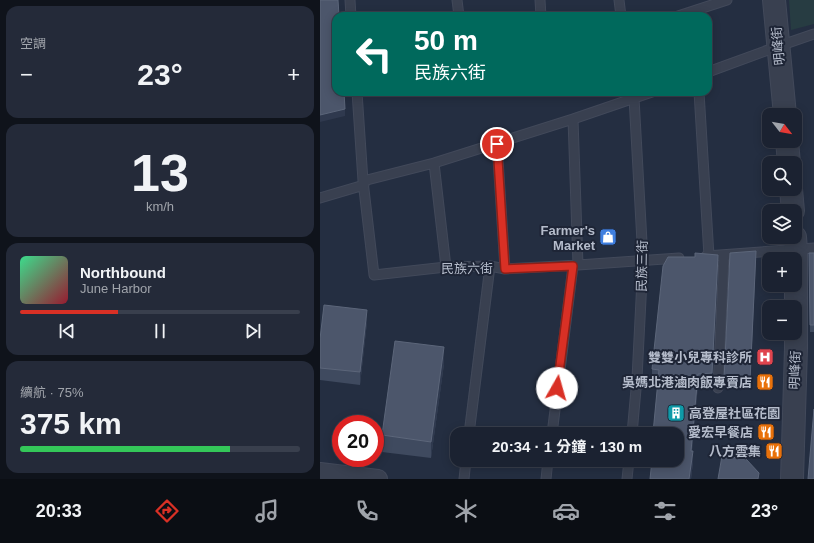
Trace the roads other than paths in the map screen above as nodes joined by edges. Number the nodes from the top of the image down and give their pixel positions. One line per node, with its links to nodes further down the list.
1 (350, 0): 8 (lane)
2 (457, 0): 9 (lane)
3 (540, 0): 10 (lane)
4 (619, 0): 11 (lane)
5 (727, 0): 7 (lane)
6 (774, 0): 14 (street, 明峰街)
7 (706, 3): 12 (lane)
8 (351, 12)
9 (458, 12)
10 (541, 12)
11 (620, 12)
12 (687, 12)
13 (814, 34): 14 (lane)
14 (779, 46): 15 (lane); 20 (street, 明峰街)
15 (712, 71)
16 (357, 96): 24 (lane, 民族六街)
17 (640, 96): 19 (lane)
18 (700, 96): 28 (lane)
19 (634, 98): 21 (lane); 29 (lane, 民族三街)
20 (783, 108)
21 (573, 119): 22 (lane); 31 (lane)
22 (497, 144): 23 (lane); 33 (lane)
23 (434, 163): 24 (lane); 32 (lane)
24 (364, 183): 25 (lane); 32 (lane, 民族六街)
25 (320, 198)
26 (802, 245): 27 (lane, 民族六街); 46 (street, 明峰街)
27 (724, 255): 28 (lane, 民族六街); 34 (lane)
28 (709, 256): 29 (lane, 民族六街)
29 (643, 260): 31 (lane, 民族六街); 37 (lane, 民族三街)
30 (490, 266): 32 (lane, 民族六街); 33 (lane, 民族六街); 35 (lane)
31 (575, 266): 33 (lane, 民族六街); 36 (lane)
32 (446, 267)
33 (505, 269)
34 (718, 388)
35 (470, 427)
36 (553, 427)
37 (633, 427)
38 (465, 467): 43 (lane)
39 (547, 467): 44 (lane)
40 (628, 467): 45 (lane)
41 (320, 472): 42 (street)
42 (378, 479)
43 (464, 479)
44 (546, 479)
45 (627, 479)
46 (792, 479)

